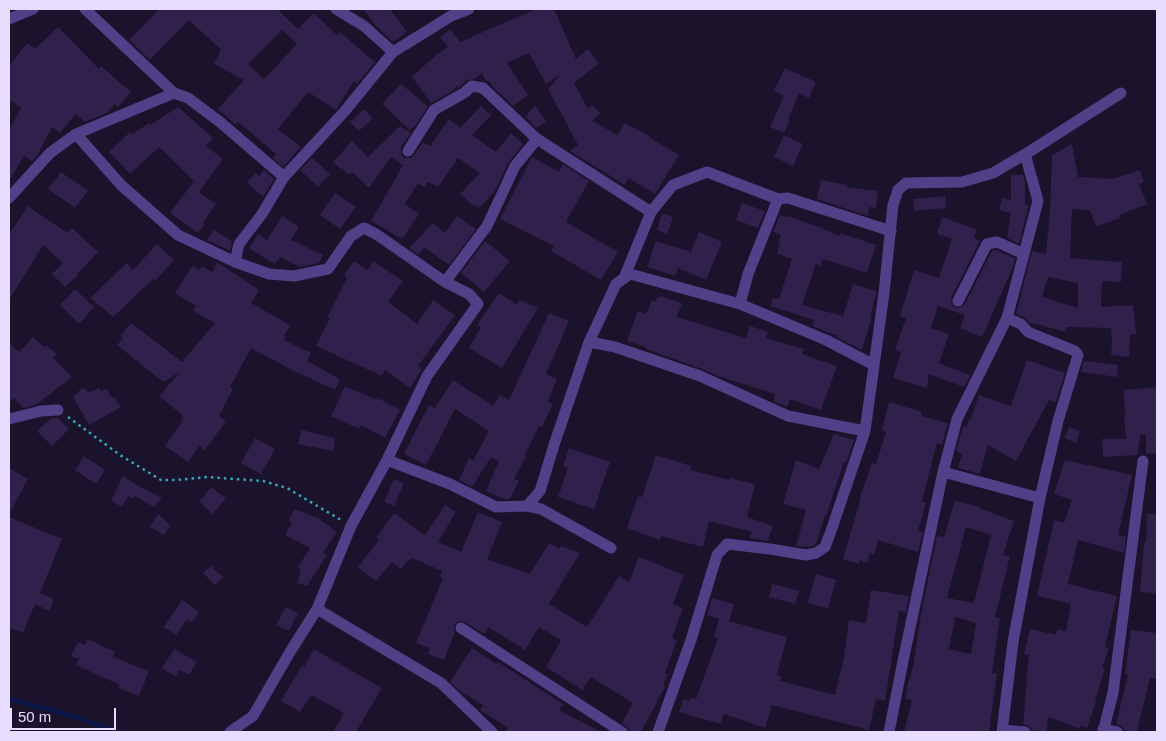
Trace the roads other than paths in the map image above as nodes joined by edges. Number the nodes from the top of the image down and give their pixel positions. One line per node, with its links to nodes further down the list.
1 (32, 9): 5 (street)
2 (85, 9): 7 (street)
3 (336, 9): 6 (street)
4 (469, 9): 6 (street)
5 (9, 19)
6 (393, 52): 13 (street)
7 (174, 93): 9 (street); 13 (street)
8 (1121, 93): 12 (street)
9 (76, 134): 14 (street); 19 (street)
10 (537, 138): 11 (street); 16 (street); 21 (street)
11 (408, 151)
12 (1025, 154): 17 (street); 18 (street)
13 (284, 177): 19 (street)
14 (11, 190)
15 (778, 199): 16 (street); 17 (street); 23 (street)
16 (651, 212): 20 (street)
17 (891, 231): 26 (street)
18 (1024, 254): 22 (street); 24 (street)
19 (234, 262): 21 (street)
20 (624, 278): 23 (street); 25 (street)
21 (445, 282): 30 (street)
22 (958, 301)
23 (740, 304): 26 (street)
24 (1007, 318): 32 (street); 33 (street)
25 (589, 342): 29 (street); 34 (street)
26 (874, 365): 29 (street)
27 (58, 410): 28 (street)
28 (9, 420)
29 (864, 431): 43 (street)
30 (387, 460): 34 (street); 36 (street)
31 (1143, 461): 39 (street)
32 (943, 472): 33 (street); 44 (street)
33 (1040, 498): 38 (street)
34 (527, 506): 35 (street)
35 (611, 548)
36 (317, 609): 40 (street); 41 (street)
37 (461, 628): 42 (street)
38 (1002, 731): 45 (street)
39 (1102, 731): 46 (street)
40 (230, 732)
41 (492, 732)
42 (622, 732)
43 (658, 732)
44 (889, 732)
45 (1025, 732)
46 (1117, 732)

